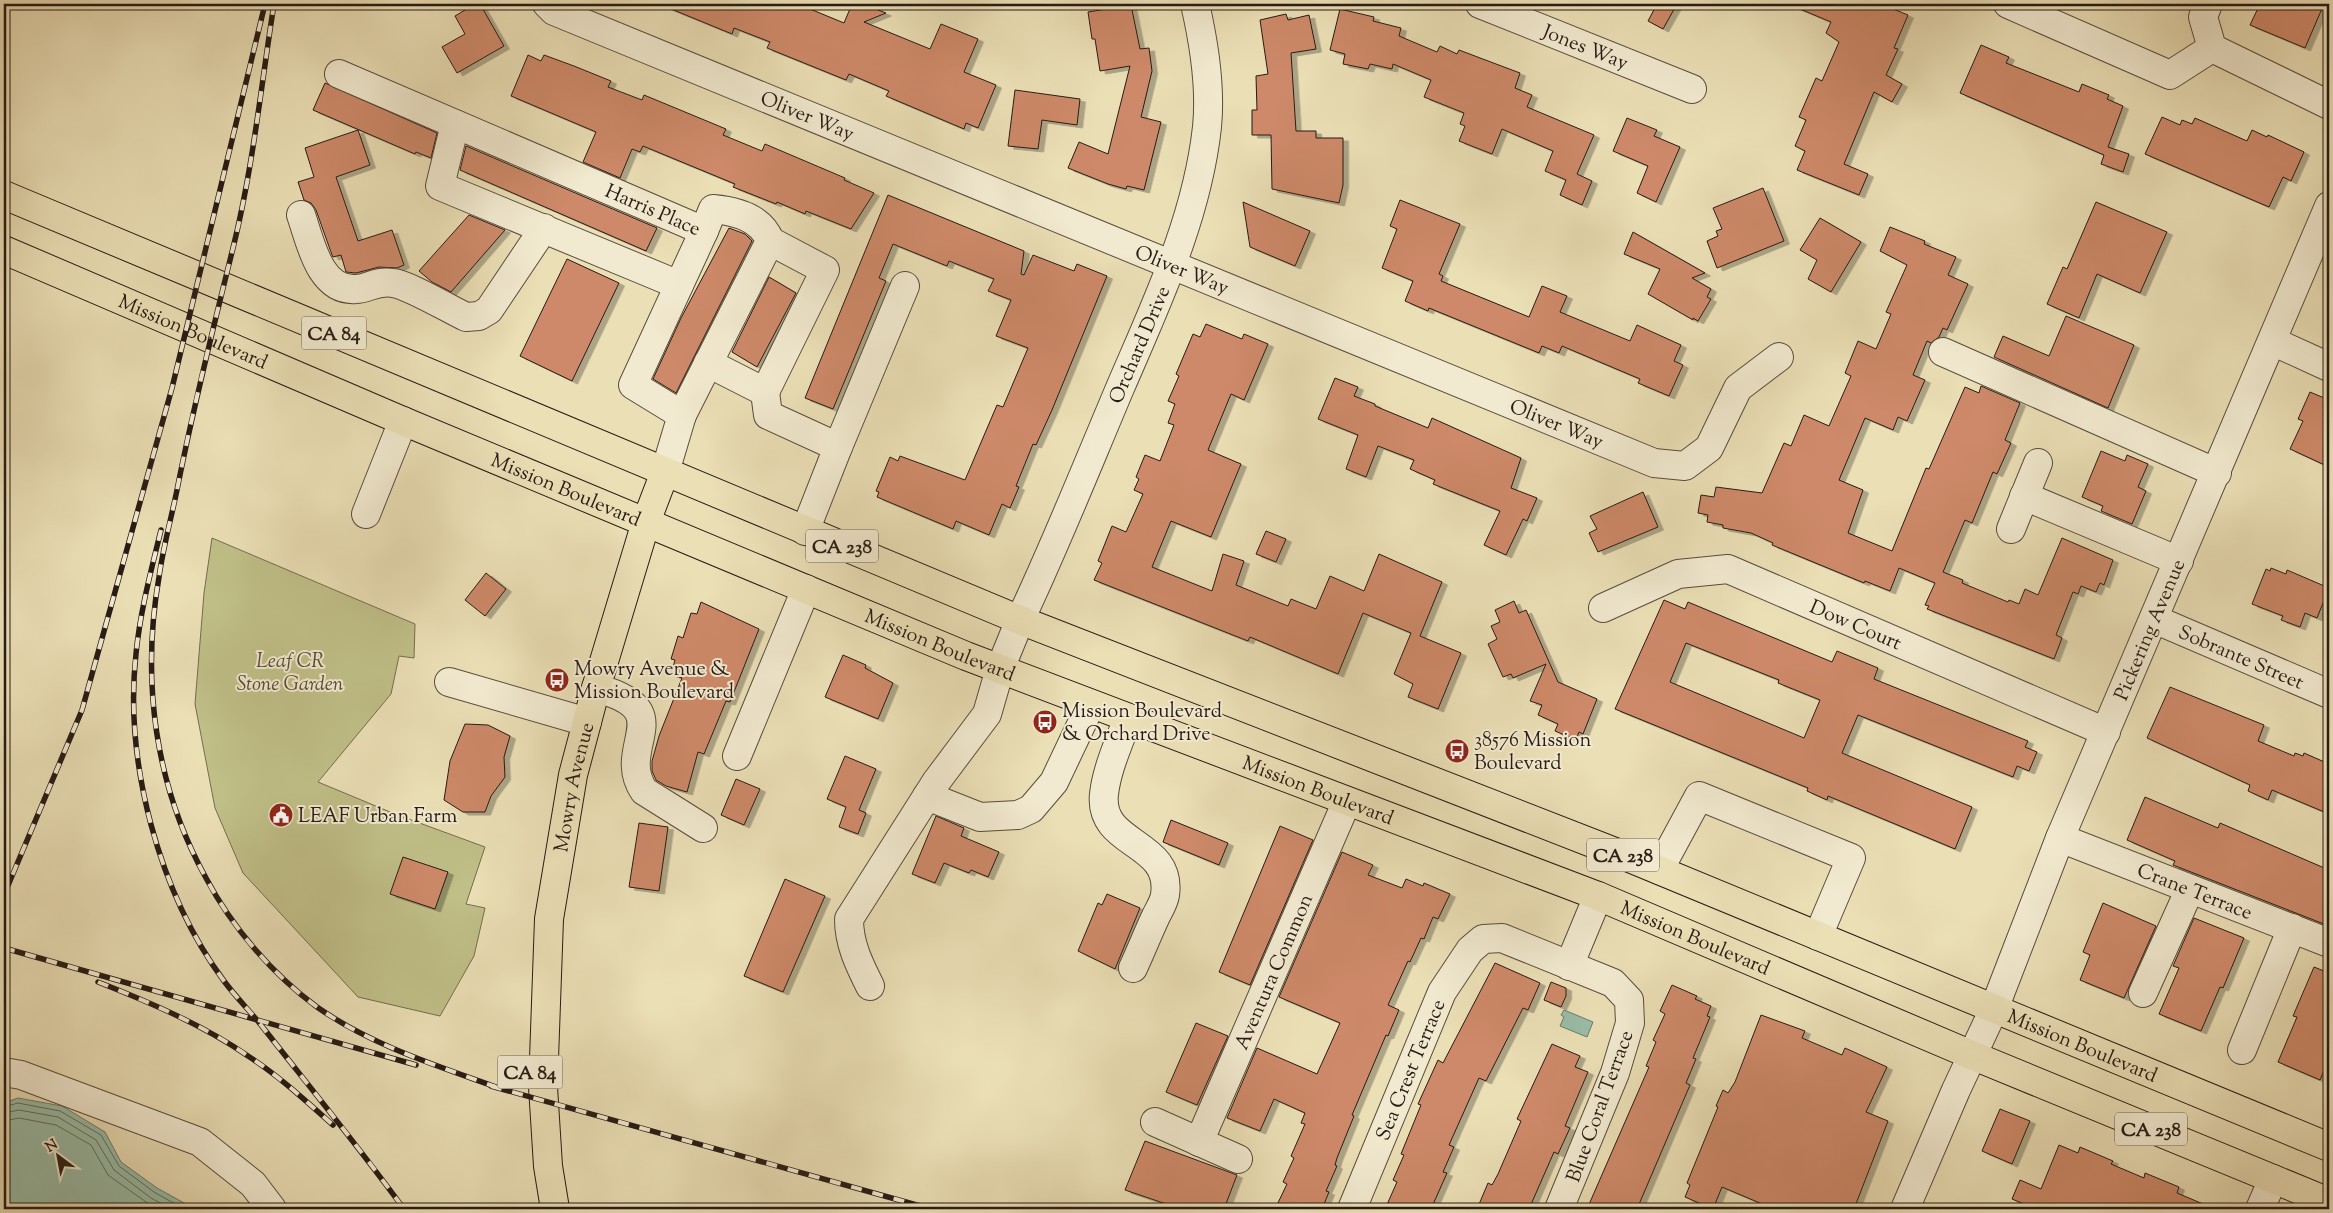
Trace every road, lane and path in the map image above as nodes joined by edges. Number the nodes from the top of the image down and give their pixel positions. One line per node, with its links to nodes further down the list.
1 (547, 4): 18 (street, Oliver Way)
2 (1195, 4): 18 (street, Orchard Drive)
3 (1480, 4): 8 (street, Jones Way)
4 (2008, 4): 6 (street)
5 (2208, 4): 6 (street)
6 (2212, 48): 9 (street)
7 (339, 74): 10 (street, Harris Place)
8 (1692, 89)
9 (2329, 105)
10 (455, 124): 14 (street); 15 (street, Harris Place)
11 (4, 195): 31 (main road, Mission Boulevard / CA 84)
12 (2329, 206): 21 (street, Pickering Avenue)
13 (300, 215): 14 (street)
14 (544, 228): 19 (street)
15 (704, 231): 16 (street); 19 (street, Harris Place)
16 (770, 241): 24 (street); 26 (street)
17 (4, 250): 28 (main road, Mission Boulevard / CA 84)
18 (1172, 266): 23 (street, Oliver Way); 42 (street, Orchard Drive)
19 (679, 285): 27 (street, Harris Place)
20 (905, 286): 29 (street)
21 (2272, 342): 25 (street); 32 (street, Pickering Avenue)
22 (1943, 352): 32 (street)
23 (1778, 357)
24 (708, 363): 26 (street); 27 (street)
25 (2329, 367)
26 (765, 392): 29 (street)
27 (682, 414): 31 (street)
28 (403, 421): 34 (street); 35 (main road, Mission Boulevard / CA 84)
29 (838, 447): 37 (street)
30 (2038, 463): 33 (street)
31 (665, 472): 35 (main road, Mowry Avenue / CA 84); 37 (main road, Mission Boulevard / CA 238)
32 (2217, 473): 38 (street, Pickering Avenue)
33 (2024, 496): 36 (street); 38 (street)
34 (366, 514)
35 (646, 522): 39 (main road, Mission Boulevard / CA 238); 45 (main road, Mowry Avenue / CA 84)
36 (2011, 529)
37 (805, 531): 42 (main road, Mission Boulevard / CA 238)
38 (2179, 562): 41 (street, Pickering Avenue)
39 (806, 589): 43 (main road, Mission Boulevard / CA 238); 51 (street)
40 (1603, 608): 50 (street, Dow Court)
41 (2154, 619): 46 (street, Sobrante Street); 50 (street, Pickering Avenue)
42 (1020, 620): 43 (street, Orchard Drive); 56 (main road, Mission Boulevard / CA 238)
43 (1000, 669): 47 (main road, Mission Boulevard / CA 238); 52 (street, Orchard Drive)
44 (449, 682): 49 (street)
45 (596, 688): 49 (main road, Mowry Avenue / CA 84); 54 (street)
46 (2329, 694)
47 (1091, 704): 48 (main road, Mission Boulevard / CA 238); 52 (street)
48 (1128, 718): 53 (main road, Mission Boulevard / CA 238); 64 (street)
49 (587, 722): 60 (main road, Mowry Avenue / CA 84)
50 (2106, 732): 55 (street, Pickering Avenue)
51 (737, 756)
52 (927, 796): 65 (street, Orchard Drive)
53 (1347, 801): 58 (main road, Mission Boulevard / CA 238); 72 (street, Aventura Common)
54 (703, 828)
55 (2060, 838): 57 (street, Crane Terrace); 67 (street, Pickering Avenue)
56 (1659, 870): 61 (main road, Mission Boulevard / CA 238); 61 (street)
57 (2190, 889): 59 (street, Crane Terrace); 66 (street)
58 (1598, 896): 63 (street); 69 (main road, Mission Boulevard / CA 238)
59 (2292, 928): 62 (street, Crane Terrace); 68 (street)
60 (548, 934): 78 (main road, Mowry Avenue / CA 84); 79 (main road, Mowry Avenue / CA 84)
61 (1818, 936): 67 (main road, Mission Boulevard / CA 238)
62 (2329, 943)
63 (1569, 966): 80 (street, Sea Crest Terrace); 81 (street, Blue Coral Terrace)
64 (1133, 968)
65 (870, 986)
66 (2143, 993)
67 (1994, 1009): 69 (street, Pickering Avenue); 73 (main road, Mission Boulevard / CA 238)
68 (2242, 1050)
69 (1974, 1056): 75 (main road, Mission Boulevard / CA 238); 82 (street, Pickering Avenue)
70 (4, 1072): 77 (street)
71 (1155, 1122): 72 (street)
72 (1199, 1142): 74 (street)
73 (2329, 1147)
74 (1238, 1159)
75 (2273, 1179): 76 (main road, Mission Boulevard / CA 238); 83 (street)
76 (2329, 1202)
77 (272, 1209)
78 (540, 1209)
79 (555, 1209)
80 (1352, 1209)
81 (1560, 1209)
82 (1906, 1209)
83 (2260, 1209)

